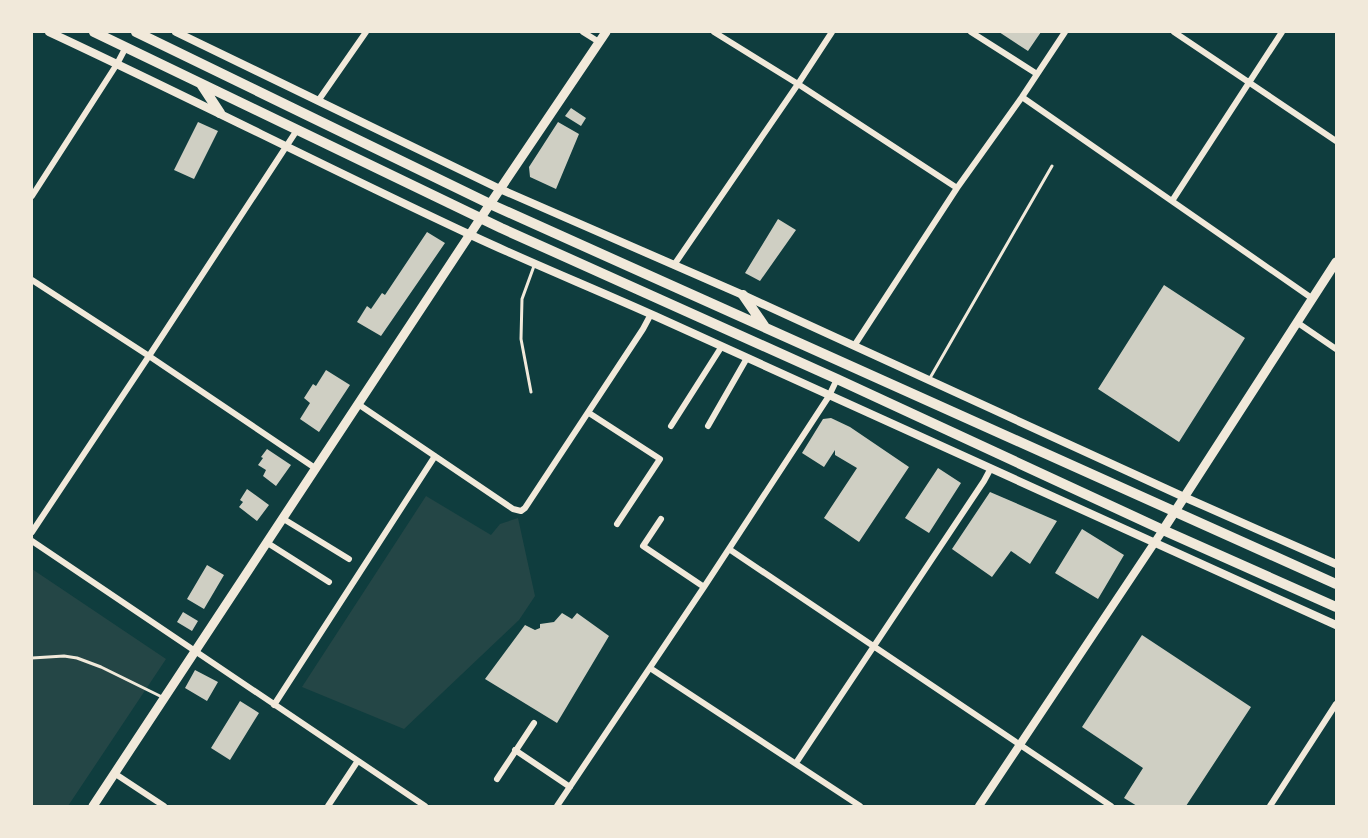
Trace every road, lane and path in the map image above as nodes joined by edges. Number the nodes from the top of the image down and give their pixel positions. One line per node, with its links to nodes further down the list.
1 (49, 32): 16 (street)
2 (94, 32): 15 (main road)
3 (136, 32): 32 (main road)
4 (176, 32): 22 (street)
5 (366, 32): 22 (street)
6 (583, 32): 14 (street)
7 (606, 32): 14 (main road)
8 (714, 32): 20 (street)
9 (832, 32): 20 (street)
10 (971, 32): 17 (street)
11 (1065, 32): 17 (street)
12 (1174, 32): 18 (street)
13 (1282, 32): 18 (street)
14 (599, 42): 29 (main road)
15 (126, 47): 16 (street); 19 (main road)
16 (117, 64): 23 (street); 30 (street)
17 (1037, 74): 21 (street)
18 (1249, 82): 25 (street); 31 (street)
19 (201, 84): 23 (main road); 24 (main road)
20 (798, 84): 28 (street); 37 (street)
21 (1022, 97): 28 (street); 31 (street)
22 (318, 101): 29 (street)
23 (220, 113): 26 (street)
24 (297, 130): 26 (street); 33 (main road)
25 (1336, 141)
26 (286, 145): 34 (street); 47 (street)
27 (1052, 166): 50 (lane)
28 (957, 188): 45 (street)
29 (500, 189): 32 (main road); 37 (street)
30 (32, 196)
31 (1172, 201): 40 (street)
32 (490, 204): 33 (main road); 43 (main road)
33 (480, 219): 34 (main road); 49 (main road)
34 (470, 234): 36 (street); 53 (main road)
35 (1336, 262): 40 (main road)
36 (535, 263): 41 (street); 51 (lane)
37 (674, 265): 39 (street)
38 (32, 280): 47 (street)
39 (743, 295): 43 (main road); 45 (street)
40 (1313, 299): 42 (main road)
41 (651, 314): 44 (street); 54 (street)
42 (1298, 323): 46 (street); 60 (main road)
43 (765, 327): 61 (main road)
44 (722, 346): 48 (street); 55 (street)
45 (854, 346): 50 (street)
46 (1336, 349)
47 (149, 356): 58 (street); 66 (street)
48 (747, 358): 52 (street); 56 (street)
49 (837, 379): 52 (street); 65 (main road)
50 (929, 381): 60 (street)
51 (531, 392)
52 (829, 396): 59 (street); 70 (street)
53 (358, 404): 57 (street); 58 (main road)
54 (589, 413): 57 (street); 64 (street)
55 (671, 426)
56 (708, 426)
57 (435, 456): 84 (street)
58 (315, 468): 62 (main road)
59 (991, 468): 69 (street); 78 (street)
60 (1184, 497): 61 (main road); 72 (street)
61 (1174, 512): 65 (main road); 74 (main road)
62 (282, 518): 68 (main road); 71 (street)
63 (661, 519): 75 (street)
64 (617, 525)
65 (1164, 530): 69 (street); 76 (main road)
66 (32, 532)
67 (32, 541): 79 (street)
68 (266, 542): 73 (street); 79 (main road)
69 (1154, 544): 77 (street); 86 (street)
70 (729, 549): 75 (street); 78 (street)
71 (349, 559)
72 (1336, 564)
73 (329, 582)
74 (1336, 584)
75 (704, 587): 81 (street)
76 (1336, 607)
77 (1336, 625)
78 (874, 646): 86 (street); 89 (street)
79 (194, 651): 82 (main road); 84 (street)
80 (32, 658): 82 (lane)
81 (650, 668): 89 (street); 92 (street)
82 (164, 698): 90 (main road)
83 (1336, 704): 101 (street)
84 (274, 705): 88 (street)
85 (534, 723): 87 (street)
86 (1020, 745): 99 (street); 100 (street)
87 (515, 750): 91 (street); 92 (street)
88 (357, 762): 95 (street); 96 (street)
89 (796, 763): 98 (street)
90 (114, 773): 93 (main road); 94 (street)
91 (496, 779)
92 (570, 787): 97 (street)
93 (93, 807)
94 (164, 807)
95 (328, 807)
96 (425, 807)
97 (557, 807)
98 (860, 807)
99 (979, 807)
100 (1111, 807)
101 (1270, 807)

